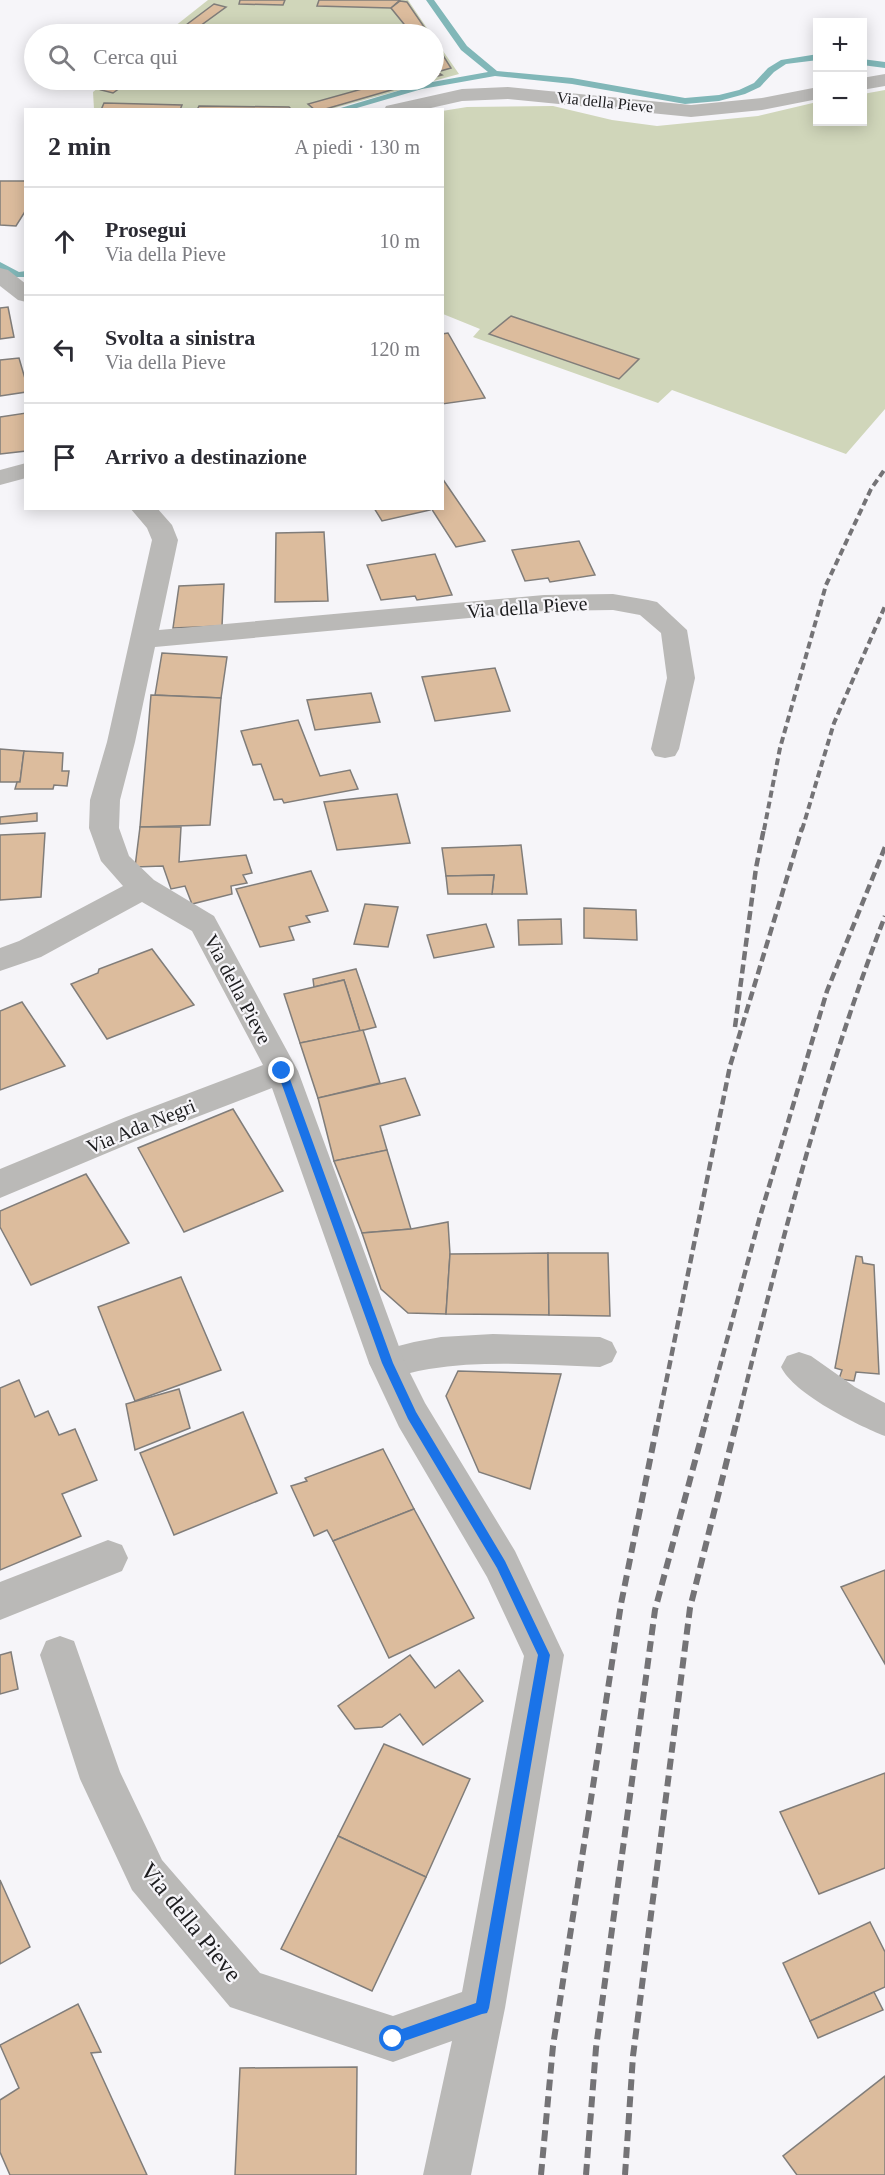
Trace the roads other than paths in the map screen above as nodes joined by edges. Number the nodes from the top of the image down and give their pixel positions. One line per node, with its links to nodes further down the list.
1 (885, 80): 2 (street)
2 (867, 83)
3 (813, 94): 4 (street, Via della Pieve)
4 (402, 108)
5 (0, 275): 6 (street)
6 (24, 294)
7 (0, 295): 8 (street)
8 (24, 296)
9 (24, 471): 10 (street)
10 (0, 478)
11 (144, 510): 12 (street, Via della Pieve)
12 (143, 640): 13 (street, Via della Pieve); 14 (street, Via della Pieve)
13 (665, 749)
14 (143, 888): 15 (street); 16 (street, Via della Pieve)
15 (0, 960)
16 (282, 1071): 17 (street, Via Ada Negri); 19 (street, Via della Pieve)
17 (0, 1184)
18 (600, 1352): 19 (lane)
19 (387, 1363): 25 (street, Via della Pieve)
20 (799, 1367): 21 (lane)
21 (885, 1419)
22 (108, 1558): 23 (street)
23 (0, 1601)
24 (60, 1655): 25 (street, Via della Pieve)
25 (482, 2008): 26 (street, Via della Pieve)
26 (447, 2175)

